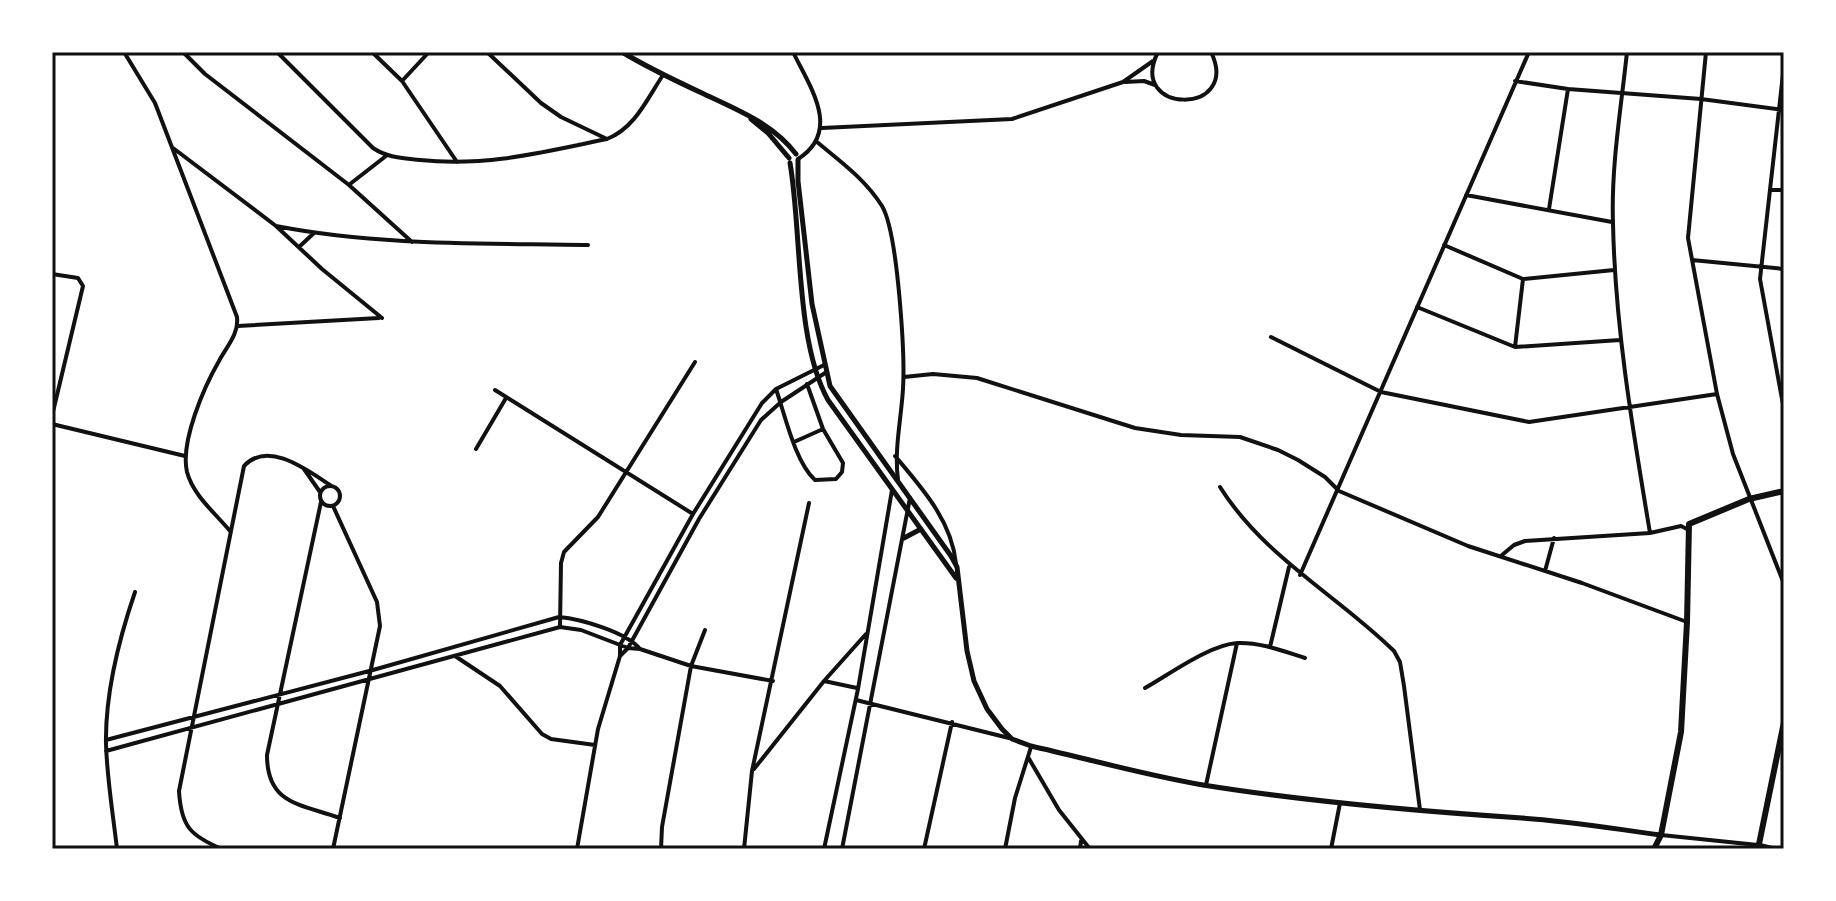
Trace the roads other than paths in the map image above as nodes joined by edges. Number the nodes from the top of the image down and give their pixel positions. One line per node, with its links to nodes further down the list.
1 (124, 52): 29 (street)
2 (183, 52): 34 (street)
3 (277, 52): 30 (street)
4 (372, 52): 17 (street)
5 (429, 52): 17 (street)
6 (487, 52): 27 (street)
7 (622, 52): 16 (main road)
8 (793, 52): 26 (street)
9 (1158, 52): 14 (street)
10 (1211, 52): 20 (street)
11 (1529, 52): 18 (street)
12 (1627, 52): 22 (street)
13 (1706, 52): 23 (street)
14 (1153, 61): 19 (street); 20 (street)
15 (1784, 65): 24 (street)
16 (663, 75): 25 (main road); 27 (street)
17 (402, 81): 33 (street)
18 (1515, 81): 21 (street); 37 (street)
19 (1123, 82): 20 (street); 26 (street)
20 (1156, 85)
21 (1568, 89): 22 (street); 38 (street)
22 (1622, 93): 23 (street); 39 (street)
23 (1701, 99): 24 (street); 46 (street)
24 (1782, 110): 35 (street)
25 (744, 113): 31 (main road); 32 (main road)
26 (822, 128): 28 (street)
27 (607, 139): 33 (street)
28 (817, 142): 31 (street); 64 (street)
29 (172, 147): 40 (street); 53 (street)
30 (386, 156): 33 (street); 34 (street)
31 (799, 157): 32 (main road); 60 (main road)
32 (790, 160): 61 (main road)
33 (457, 162)
34 (349, 185): 42 (street)
35 (1770, 190): 36 (street); 47 (street)
36 (1784, 190)
37 (1466, 195): 38 (street); 44 (street)
38 (1549, 209): 39 (street)
39 (1612, 222): 49 (street)
40 (276, 226): 41 (street); 45 (street)
41 (314, 233): 42 (street); 45 (street)
42 (413, 243): 43 (street)
43 (588, 245)
44 (1444, 245): 51 (street); 52 (street)
45 (299, 247): 53 (street)
46 (1692, 260): 47 (street); 69 (street)
47 (1760, 266): 48 (street); 58 (street)
48 (1784, 269)
49 (1615, 270): 51 (street); 55 (street)
50 (52, 274): 74 (street)
51 (1523, 279): 56 (street)
52 (1417, 307): 56 (street); 68 (street)
53 (238, 326): 79 (street)
54 (1271, 337): 68 (street)
55 (1620, 340): 56 (street); 72 (street)
56 (1515, 347)
57 (1784, 350): 58 (street)
58 (1775, 355): 73 (street)
59 (695, 362): 82 (street)
60 (824, 365): 61 (street); 62 (main road)
61 (814, 368): 63 (main road); 66 (street)
62 (825, 373): 63 (street); 83 (main road)
63 (816, 377): 65 (street); 86 (main road)
64 (904, 377): 80 (street); 87 (street)
65 (807, 384): 71 (street); 76 (street)
66 (776, 389): 71 (street); 96 (street)
67 (495, 390): 70 (street)
68 (1381, 392): 72 (street); 87 (street)
69 (1717, 394): 72 (street); 91 (street)
70 (506, 398): 78 (street); 82 (street)
71 (781, 402): 77 (street); 117 (street)
72 (1630, 407): 100 (street)
73 (1784, 410)
74 (52, 416)
75 (52, 424): 79 (street)
76 (823, 429): 77 (street); 77 (street)
77 (794, 442)
78 (476, 449)
79 (185, 456): 99 (street)
80 (895, 456): 83 (street); 105 (street)
81 (303, 467): 84 (street); 89 (street); 99 (street)
82 (625, 473): 96 (street); 111 (street)
83 (899, 483): 90 (main road)
84 (330, 485): 89 (street); 94 (street)
85 (1220, 487): 104 (street)
86 (892, 490): 95 (main road); 115 (street)
87 (1339, 491): 103 (street); 107 (street)
88 (1784, 491): 91 (highway)
89 (320, 492): 92 (street)
90 (910, 498): 95 (street); 105 (main road)
91 (1749, 499): 97 (highway); 109 (street)
92 (323, 503): 94 (street); 133 (street)
93 (809, 503): 129 (street)
94 (335, 505): 127 (street)
95 (908, 510): 98 (main road); 101 (street)
96 (693, 514): 116 (street)
97 (1689, 527): 100 (street); 112 (highway)
98 (921, 529): 101 (main road); 108 (main road)
99 (230, 531): 137 (street)
100 (1650, 533): 102 (street)
101 (904, 538): 135 (street)
102 (1554, 538): 103 (street); 106 (street)
103 (1501, 556): 106 (street)
104 (1290, 566): 107 (street); 120 (street)
105 (957, 567): 108 (main road)
106 (1545, 571): 112 (street)
107 (1300, 575): 150 (street)
108 (958, 583): 141 (main road)
109 (1784, 584)
110 (135, 592): 142 (street)
111 (559, 617): 113 (street); 116 (street); 127 (street)
112 (1687, 622): 154 (highway)
113 (560, 627): 119 (street); 123 (street)
114 (705, 630): 126 (street)
115 (868, 632): 130 (street); 132 (street)
116 (624, 636): 117 (street); 119 (street)
117 (632, 640): 121 (street); 122 (street)
118 (1237, 643): 120 (street); 131 (street); 148 (street)
119 (620, 645): 121 (street); 124 (street)
120 (1270, 647): 125 (street)
121 (628, 648): 122 (street); 124 (street)
122 (640, 649): 126 (street)
123 (455, 656): 128 (street); 143 (street)
124 (620, 656): 143 (street)
125 (1305, 658)
126 (691, 666): 129 (street); 160 (street)
127 (373, 670): 128 (street); 133 (street)
128 (371, 678): 136 (street); 151 (street)
129 (773, 681): 147 (street)
130 (824, 681): 132 (street); 147 (street)
131 (1145, 688)
132 (858, 689): 134 (street)
133 (282, 694): 136 (street); 137 (street)
134 (856, 700): 135 (street); 162 (street)
135 (871, 702): 138 (street); 163 (street)
136 (279, 703): 140 (street); 151 (street)
137 (192, 719): 140 (street); 142 (street)
138 (952, 722): 141 (street); 164 (street)
139 (1784, 722): 155 (highway)
140 (190, 728): 145 (street); 157 (street)
141 (1012, 739): 144 (main road)
142 (106, 740): 145 (street)
143 (595, 745): 159 (street)
144 (1031, 746): 146 (street); 148 (main road)
145 (106, 751): 156 (street)
146 (1028, 757): 153 (street); 165 (street)
147 (752, 771): 161 (street)
148 (1206, 785): 149 (main road)
149 (1340, 803): 150 (main road); 168 (street)
150 (1420, 812): 154 (main road)
151 (340, 818): 158 (street)
152 (1702, 840): 154 (street); 155 (street); 169 (street)
153 (1081, 841): 166 (street); 167 (street)
154 (1658, 842)
155 (1758, 847): 170 (main road)
156 (117, 849)
157 (222, 849)
158 (333, 849)
159 (577, 849)
160 (661, 849)
161 (744, 849)
162 (824, 849)
163 (842, 849)
164 (924, 849)
165 (1005, 849)
166 (1080, 849)
167 (1090, 849)
168 (1331, 849)
169 (1710, 849)
170 (1774, 849)

